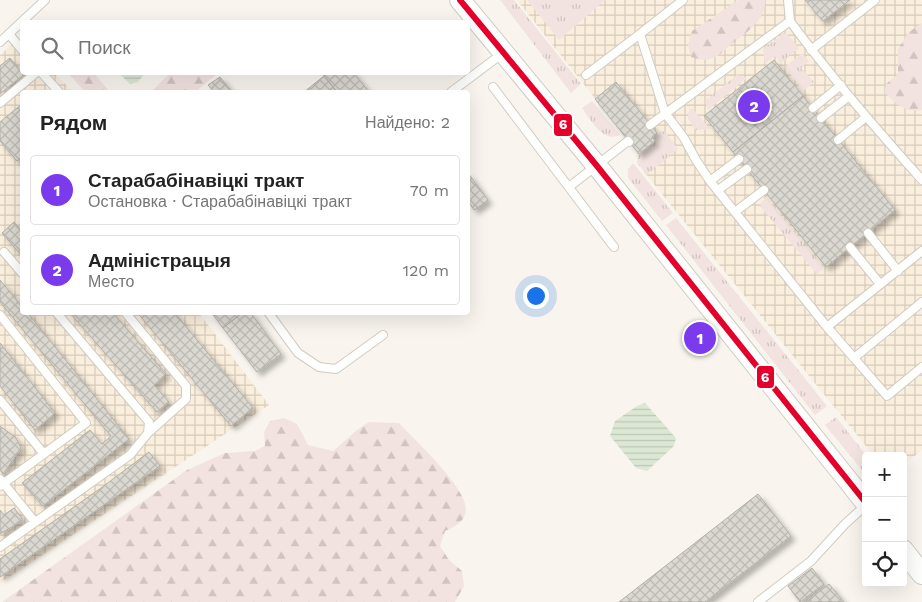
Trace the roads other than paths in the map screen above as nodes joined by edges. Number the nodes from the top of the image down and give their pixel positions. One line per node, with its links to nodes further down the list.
1 (45, 0): 6 (lane)
2 (460, 0): 13 (street)
3 (683, 0): 9 (lane)
4 (788, 0): 7 (lane)
5 (875, 0): 12 (lane)
6 (23, 20)
7 (790, 21): 12 (lane); 24 (lane)
8 (20, 23): 10 (lane)
9 (640, 34): 16 (lane); 24 (lane)
10 (3, 39): 11 (lane)
11 (20, 49)
12 (811, 50): 17 (lane)
13 (504, 53): 20 (lane); 31 (street)
14 (33, 75): 22 (lane)
15 (44, 75): 19 (lane)
16 (586, 75)
17 (841, 86): 21 (lane); 23 (lane)
18 (493, 87): 35 (lane)
19 (57, 90)
20 (454, 90)
21 (849, 96): 25 (lane); 26 (lane)
22 (0, 103)
23 (813, 108)
24 (665, 114): 27 (lane); 34 (lane)
25 (866, 117): 28 (lane); 33 (lane)
26 (821, 118)
27 (650, 126)
28 (838, 140)
29 (629, 142): 31 (lane)
30 (739, 159): 34 (lane)
31 (597, 166): 35 (lane); 60 (street)
32 (747, 170): 36 (lane)
33 (922, 180)
34 (710, 181): 36 (lane)
35 (569, 187): 40 (lane)
36 (718, 190): 38 (lane)
37 (764, 190): 38 (lane)
38 (734, 212): 52 (lane)
39 (868, 232): 45 (lane)
40 (614, 247)
41 (850, 248): 46 (lane)
42 (922, 251): 45 (lane)
43 (4, 252): 44 (lane)
44 (20, 271)
45 (898, 271): 46 (lane)
46 (880, 284): 52 (lane)
47 (922, 302): 54 (lane)
48 (0, 315): 58 (lane)
49 (59, 315): 57 (lane)
50 (127, 315): 57 (lane)
51 (270, 315): 53 (lane)
52 (827, 327): 54 (lane)
53 (383, 335)
54 (854, 358): 55 (lane)
55 (922, 367)
56 (0, 400): 58 (lane)
57 (148, 433): 62 (lane)
58 (44, 454): 59 (lane)
59 (1, 483): 62 (lane)
60 (862, 499)
61 (862, 508): 66 (lane)
62 (35, 522): 63 (lane)
63 (0, 548)
64 (907, 555): 65 (street)
65 (922, 574)
66 (758, 602)

